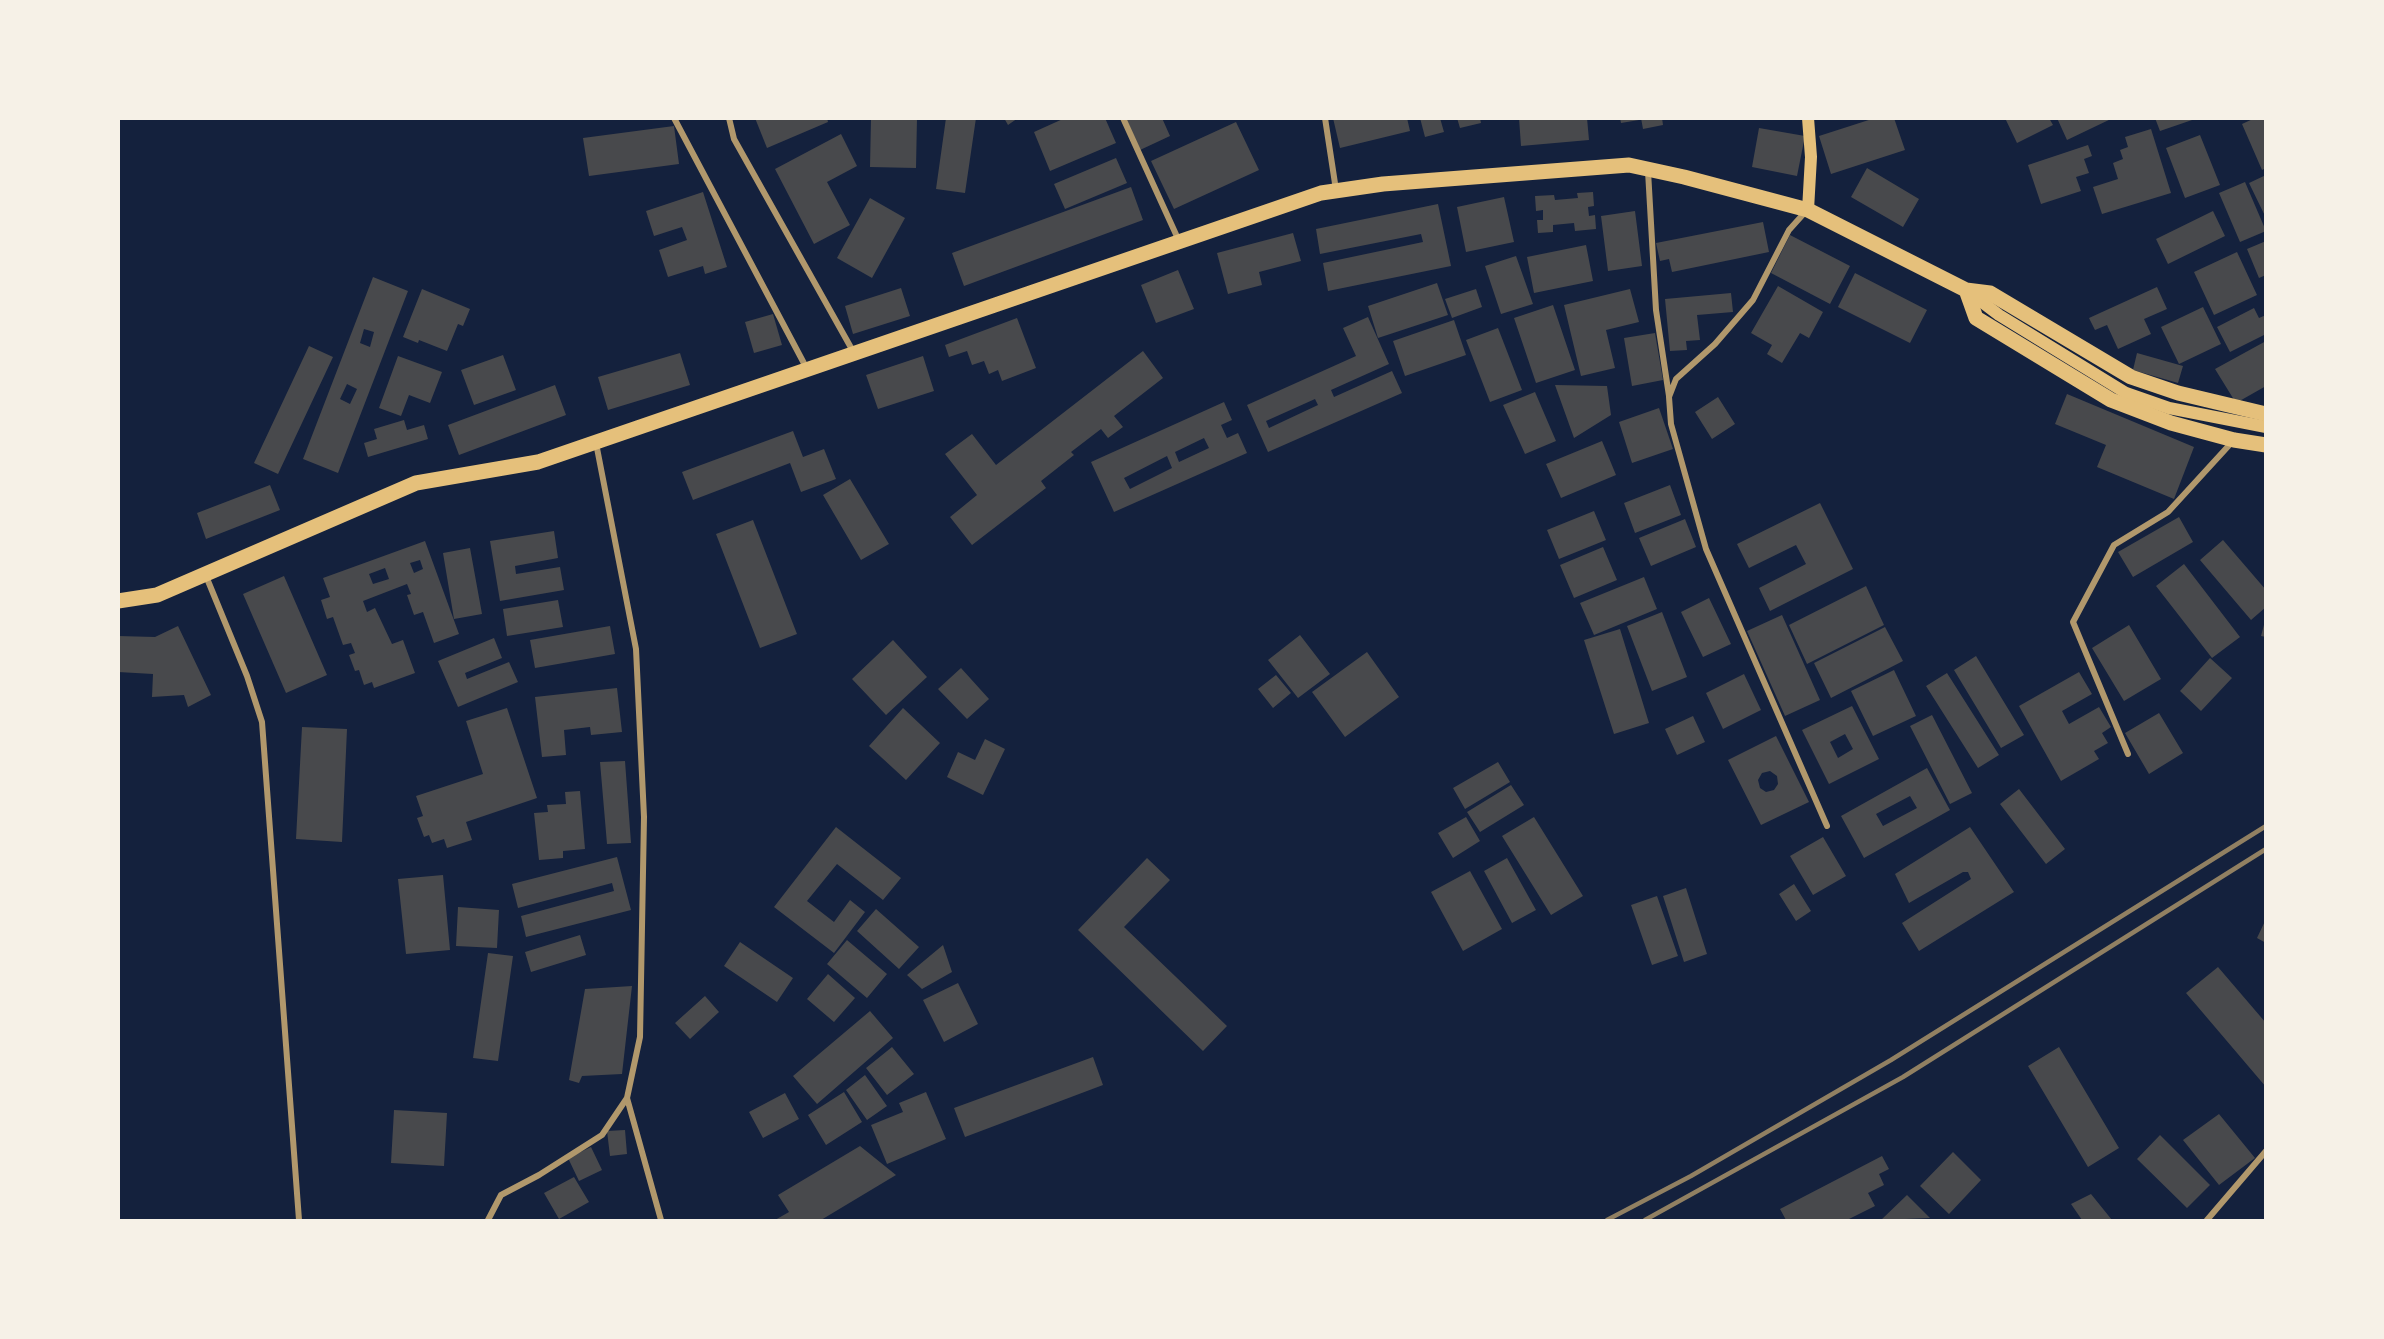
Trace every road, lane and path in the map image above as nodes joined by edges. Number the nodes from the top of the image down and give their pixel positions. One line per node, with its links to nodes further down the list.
1 (674, 118): 12 (street)
2 (729, 118): 11 (street)
3 (1123, 118): 9 (street)
4 (1325, 118): 7 (street)
5 (1809, 118): 8 (main road)
6 (1648, 169): 7 (main road); 8 (main road); 13 (street)
7 (1336, 191): 9 (main road)
8 (1808, 210): 10 (main road); 13 (street)
9 (1180, 241): 11 (main road)
10 (1966, 290): 14 (main road); 15 (main road); 16 (main road)
11 (854, 354): 12 (main road)
12 (807, 369): 17 (main road)
13 (1669, 397): 22 (street)
14 (2265, 414)
15 (2265, 427)
16 (2234, 440): 18 (main road); 21 (street)
17 (596, 442): 19 (main road); 23 (street)
18 (2265, 445)
19 (204, 573): 20 (main road); 25 (street)
20 (118, 601)
21 (2128, 754)
22 (1827, 826)
23 (627, 1098): 26 (street); 27 (street)
24 (2265, 1151): 28 (street)
25 (299, 1221)
26 (488, 1221)
27 (661, 1221)
28 (2207, 1221)

